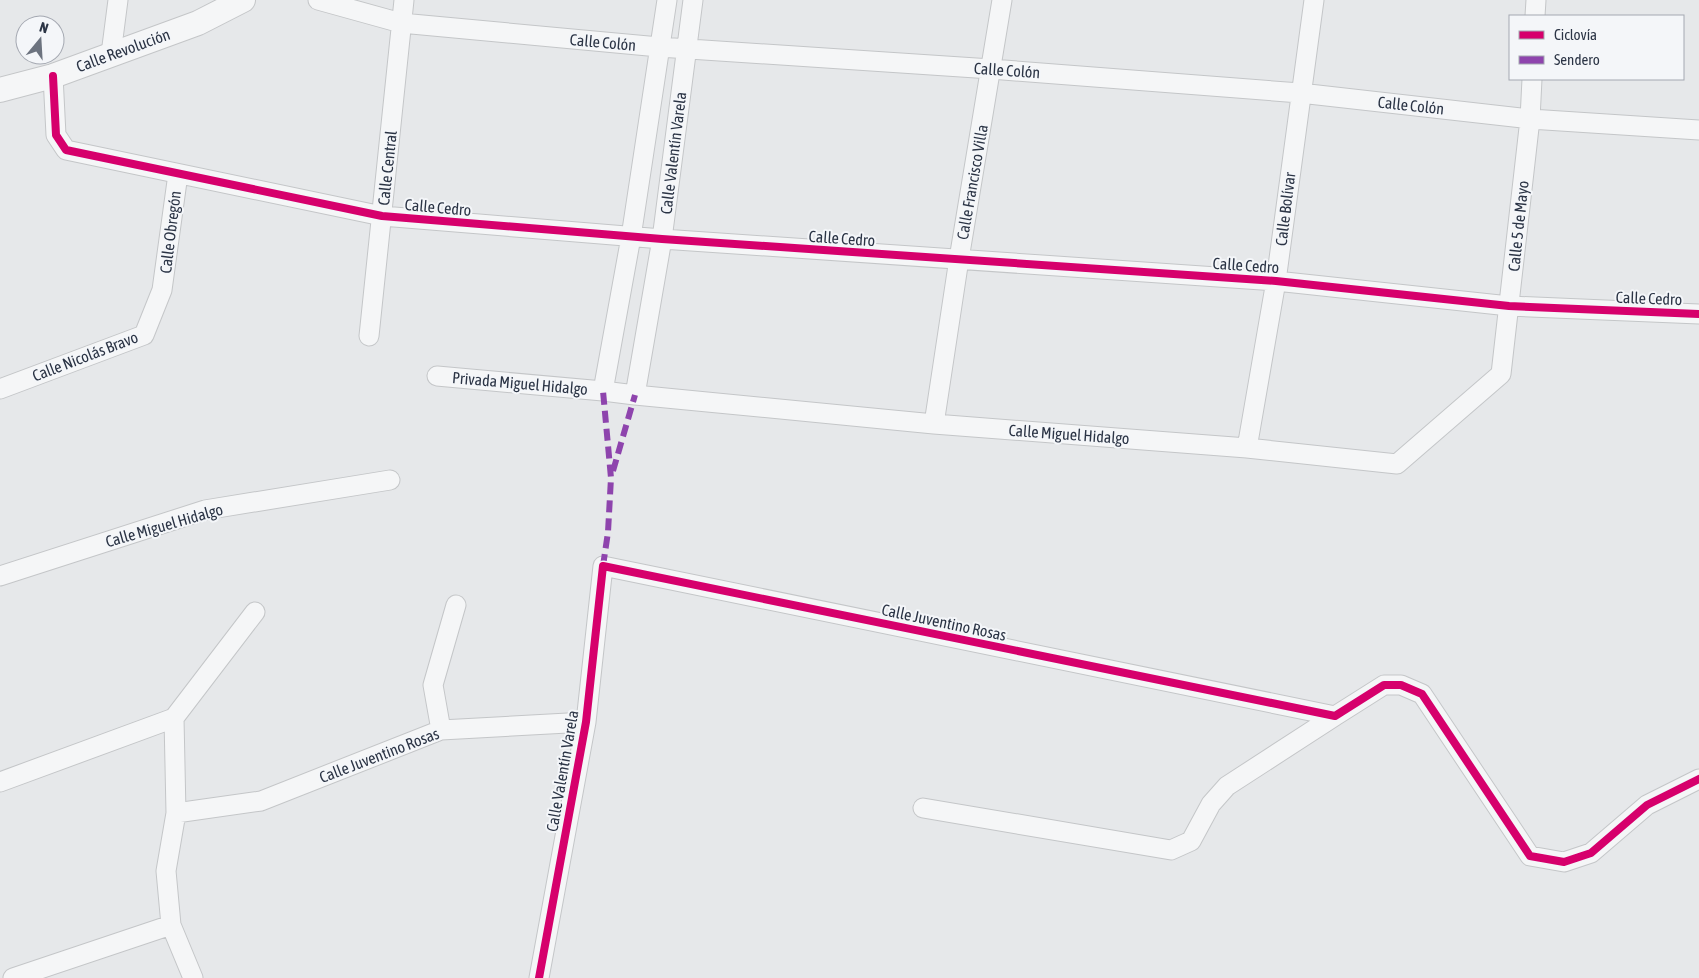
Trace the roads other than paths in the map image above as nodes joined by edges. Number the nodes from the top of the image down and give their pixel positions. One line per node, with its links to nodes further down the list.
1 (118, 0): 14 (street)
2 (243, 0): 14 (street, Calle Revolución)
3 (318, 0): 11 (street, Calle Colón)
4 (404, 0): 11 (street, Calle Central)
5 (667, 0): 12 (street, Calle Valentín Varela)
6 (693, 0): 13 (street, Calle Valentín Varela)
7 (1002, 0): 15 (street, Calle Francisco Villa)
8 (1314, 0): 19 (street, Calle Bolívar)
9 (1536, 0): 10 (street)
10 (1535, 15)
11 (402, 23): 12 (street, Calle Colón); 23 (street, Calle Central)
12 (659, 47): 13 (street, Calle Colón); 24 (street, Calle Valentín Varela)
13 (686, 49): 15 (street, Calle Colón); 25 (street, Calle Valentín Varela)
14 (111, 54): 16 (street, Calle Revolución)
15 (991, 69): 19 (street, Calle Colón); 26 (street, Calle Francisco Villa)
16 (53, 76): 18 (street, Calle Revolución); 22 (street, Calle Cedro)
17 (1532, 80): 20 (street, Calle 5 de Mayo)
18 (0, 90)
19 (1300, 93): 20 (street, Calle Colón); 27 (street, Calle Bolívar)
20 (1530, 119): 21 (street, Calle Colón); 29 (street, Calle 5 de Mayo)
21 (1699, 130)
22 (178, 174): 23 (street, Calle Cedro); 28 (street, Calle Obregón)
23 (382, 216): 24 (street, Calle Cedro); 31 (street, Calle Central)
24 (631, 237): 25 (street, Calle Cedro); 35 (street, Calle Valentín Varela)
25 (662, 239): 26 (street, Calle Cedro); 36 (street, Calle Valentín Varela)
26 (959, 260): 27 (street, Calle Cedro); 37 (street, Calle Francisco Villa)
27 (1276, 281): 29 (street, Calle Cedro); 38 (street, Calle Bolívar)
28 (159, 299): 34 (street, Calle Nicolás Bravo)
29 (1509, 306): 30 (street, Calle Cedro); 32 (street, Calle 5 de Mayo)
30 (1699, 314)
31 (369, 336)
32 (1501, 374): 38 (street, Calle Miguel Hidalgo)
33 (437, 376): 35 (street, Privada Miguel Hidalgo)
34 (0, 389)
35 (603, 390): 36 (street, Calle Miguel Hidalgo)
36 (635, 395): 37 (street, Calle Miguel Hidalgo)
37 (934, 424): 38 (street, Calle Miguel Hidalgo)
38 (1247, 448)
39 (390, 480): 41 (street, Calle Miguel Hidalgo)
40 (603, 566): 44 (street, Calle Juventino Rosas); 46 (street, Calle Valentín Varela)
41 (0, 576)
42 (456, 605): 47 (street)
43 (255, 612): 45 (street)
44 (1335, 716): 48 (street); 50 (street)
45 (174, 718): 49 (street); 51 (street)
46 (586, 722): 47 (street, Calle Juventino Rosas); 55 (street, Calle Valentín Varela)
47 (441, 730): 51 (street, Calle Juventino Rosas)
48 (1699, 779)
49 (0, 782)
50 (924, 808)
51 (176, 813): 52 (street)
52 (171, 925): 53 (street); 54 (street)
53 (13, 978)
54 (193, 978)
55 (539, 978)

